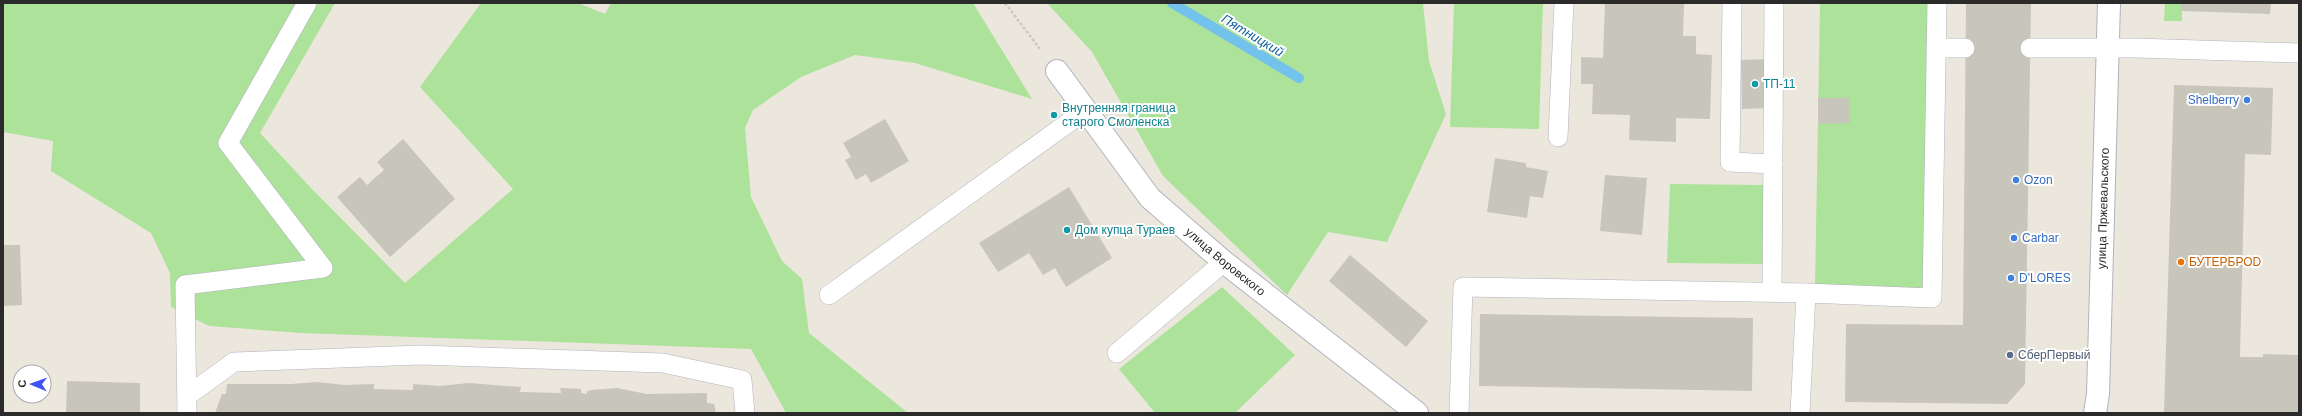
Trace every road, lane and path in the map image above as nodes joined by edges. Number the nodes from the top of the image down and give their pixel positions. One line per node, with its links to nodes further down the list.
1 (307, 3): 22 (lane)
2 (1005, 3): 13 (path)
3 (1564, 3): 15 (lane)
4 (1732, 3): 16 (lane)
5 (1774, 3): 16 (lane)
6 (1937, 3): 8 (lane)
7 (2109, 3): 11 (street, улица Пржевальского)
8 (1936, 48): 9 (lane); 19 (lane)
9 (1965, 48)
10 (2030, 48): 11 (lane)
11 (2109, 48): 12 (lane); 27 (street, улица Пржевальского)
12 (2299, 53)
13 (1057, 71): 14 (street, улица Воровского)
14 (1086, 110): 17 (street, улица Воровского); 20 (lane)
15 (1558, 137)
16 (1773, 164): 18 (lane)
17 (1224, 262): 21 (lane); 24 (street, улица Воровского)
18 (1772, 292): 19 (lane); 25 (lane)
19 (1806, 293): 26 (lane)
20 (829, 294)
21 (1117, 353)
22 (187, 405): 23 (lane)
23 (745, 413)
24 (1417, 413)
25 (1459, 413)
26 (1800, 413)
27 (2095, 413)

